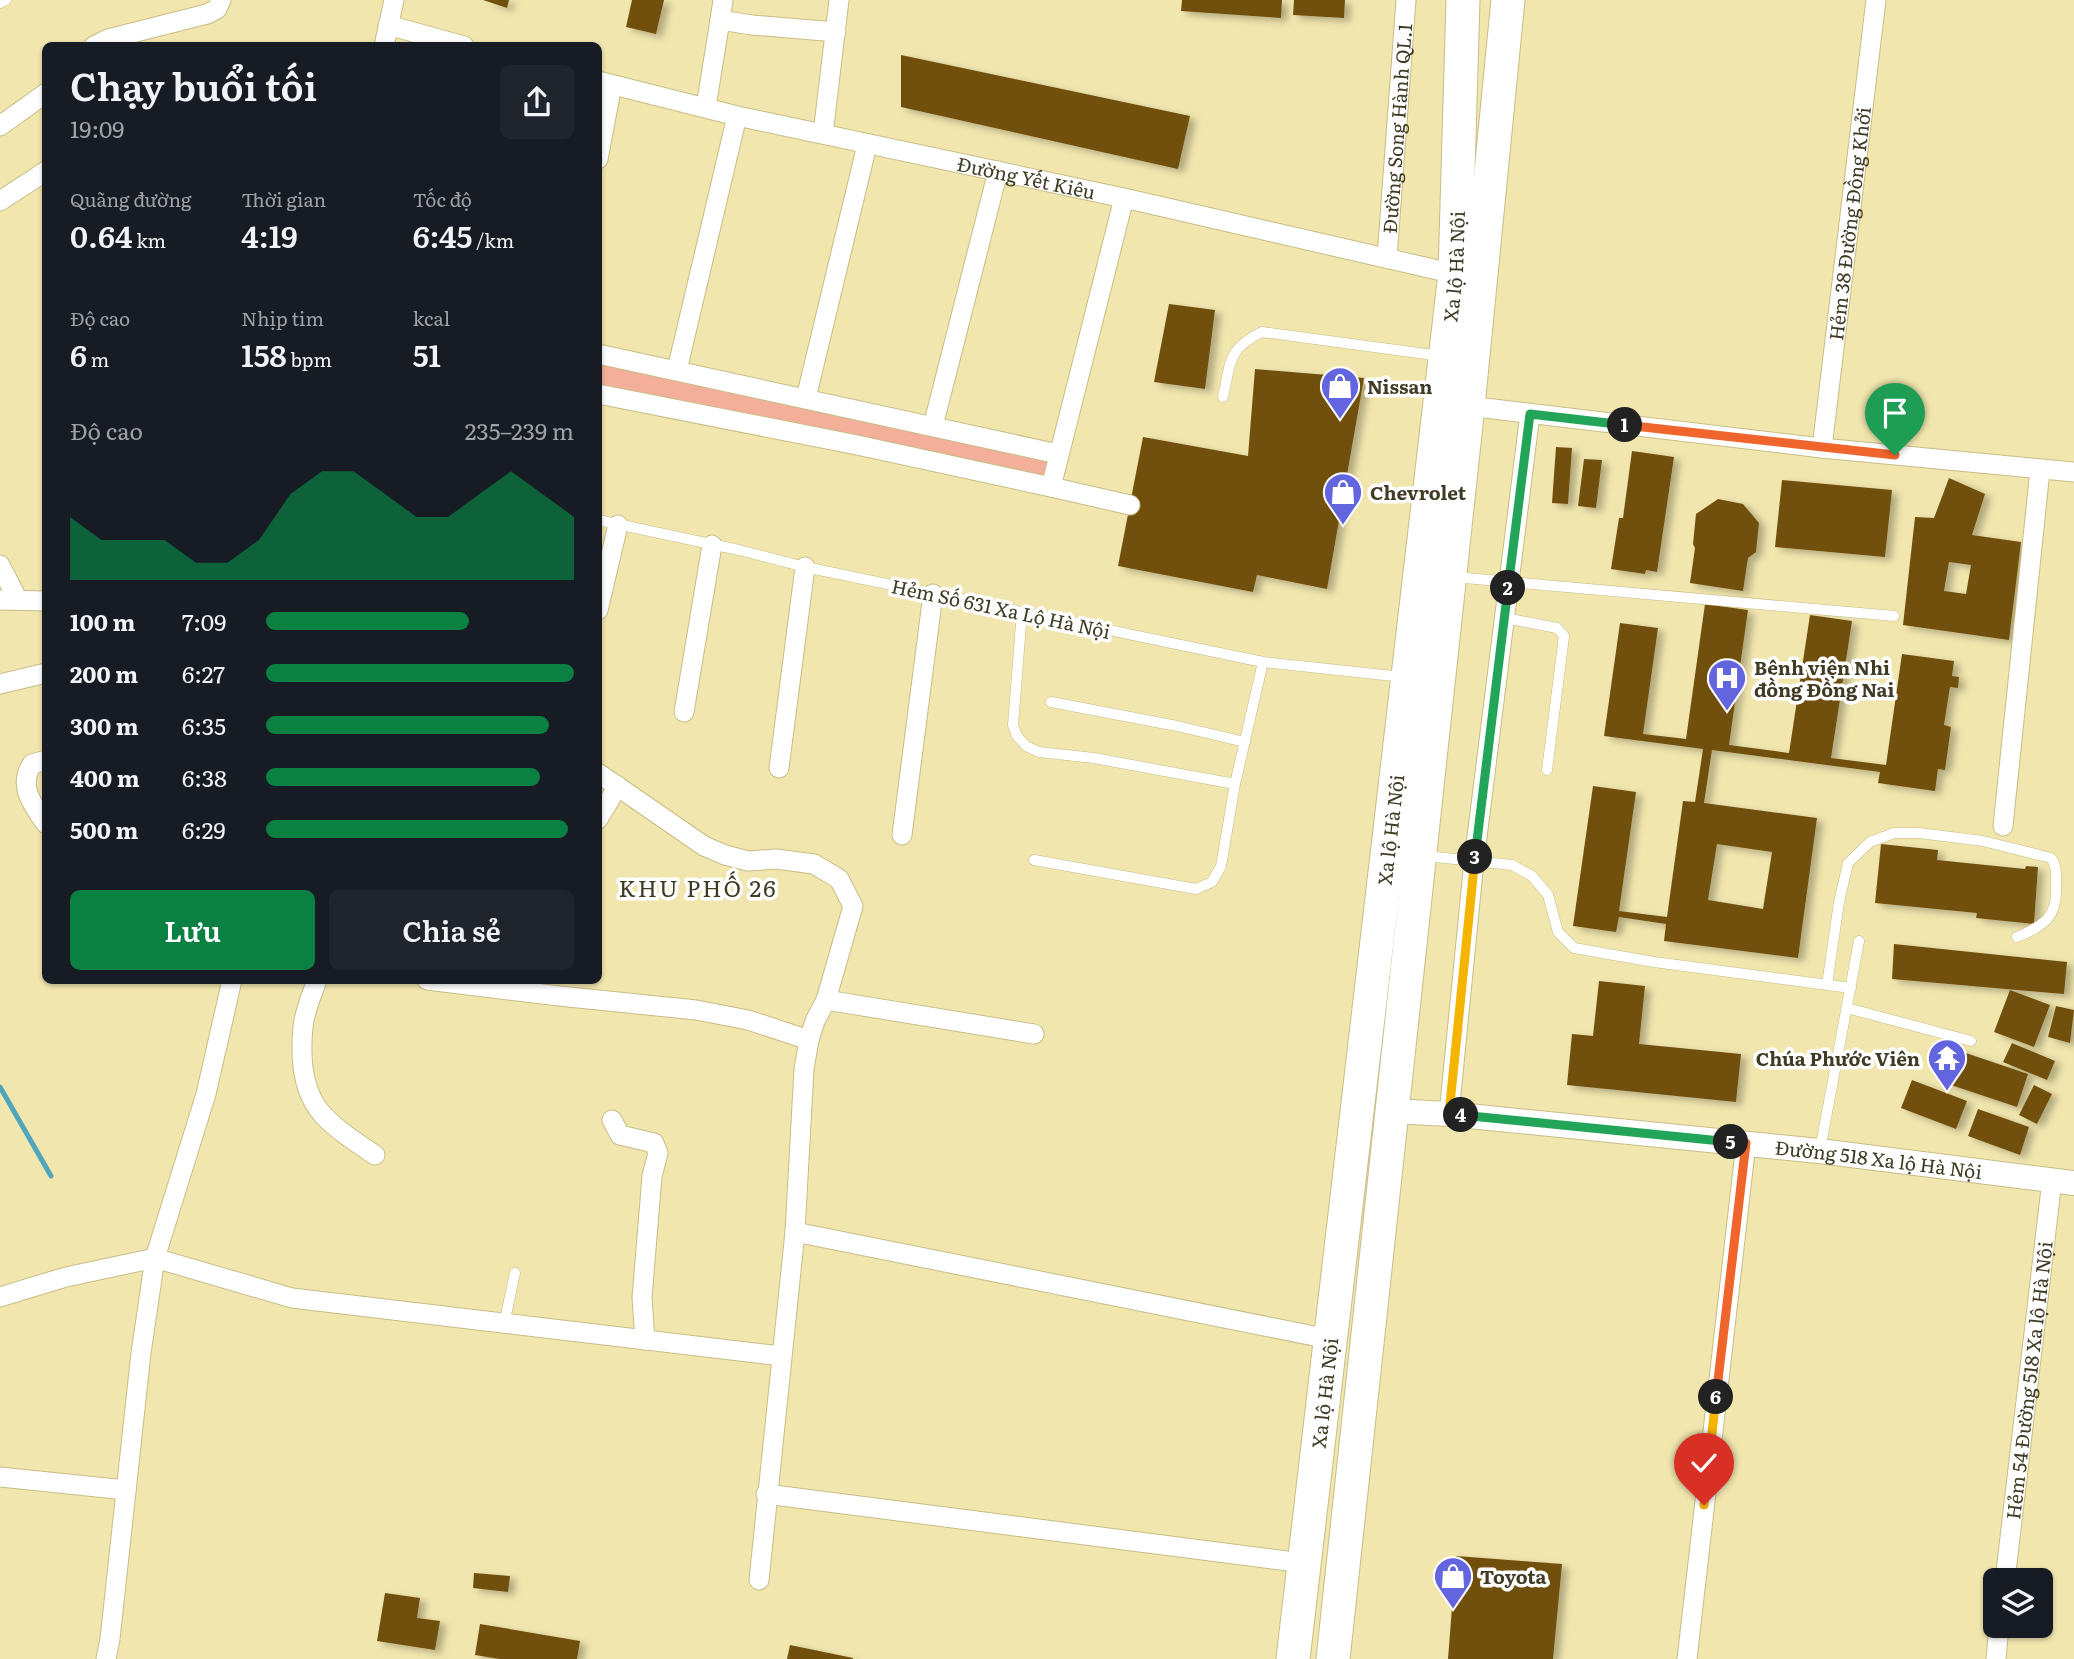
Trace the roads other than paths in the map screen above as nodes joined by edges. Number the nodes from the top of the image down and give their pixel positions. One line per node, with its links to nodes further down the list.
1 (6, 0): 10 (lane)
2 (222, 0): 14 (street)
3 (394, 0): 12 (street)
4 (723, 0): 11 (street)
5 (839, 0): 13 (street)
6 (1406, 0): 29 (street, Đường Song Hành QL.1)
7 (1463, 0): 30 (highway, Xa lộ Hà Nội)
8 (1508, 0): 37 (highway, Xa lộ Hà Nội)
9 (1876, 0): 40 (street, Hẻm 38 Đường Đồng Khởi)
10 (0, 3)
11 (720, 20): 13 (street); 19 (street)
12 (388, 25): 15 (street); 16 (street)
13 (836, 32): 23 (street)
14 (102, 42)
15 (385, 42)
16 (450, 42)
17 (605, 83): 19 (street, Đường Yết Kiêu); 20 (street)
18 (42, 96): 22 (street)
19 (706, 107): 21 (street, Đường Yết Kiêu)
20 (602, 116)
21 (737, 116): 23 (street, Đường Yết Kiêu); 33 (street)
22 (0, 126)
23 (822, 134): 24 (street, Đường Yết Kiêu)
24 (867, 145): 25 (street, Đường Yết Kiêu); 36 (street)
25 (998, 172): 27 (street, Đường Yết Kiêu); 39 (street)
26 (42, 174): 28 (street)
27 (1124, 198): 29 (street, Đường Yết Kiêu); 41 (street)
28 (0, 201)
29 (1387, 258): 30 (street, Đường Yết Kiêu)
30 (1455, 274): 32 (highway, Xa lộ Hà Nội)
31 (602, 355): 33 (street)
32 (1445, 357): 35 (lane); 62 (highway, Xa lộ Hà Nội)
33 (677, 370): 36 (street)
34 (602, 395): 44 (street)
35 (1223, 397)
36 (806, 398): 39 (street)
37 (1468, 406): 38 (street); 51 (highway, Xa lộ Hà Nội)
38 (1530, 414): 40 (street); 52 (street)
39 (933, 426): 41 (street)
40 (1822, 447): 42 (street)
41 (1058, 454): 44 (street)
42 (2040, 470): 43 (street); 75 (street)
43 (2074, 472)
44 (1051, 487): 45 (street)
45 (1130, 505)
46 (602, 521): 47 (lane, Hẻm Số 631 Xa Lộ Hà Nội)
47 (618, 525): 48 (lane, Hẻm Số 631 Xa Lộ Hà Nội); 53 (street)
48 (712, 545): 50 (lane, Hẻm Số 631 Xa Lộ Hà Nội); 65 (street)
49 (0, 565): 55 (street)
50 (805, 567): 54 (lane, Hẻm Số 631 Xa Lộ Hà Nội); 68 (street)
51 (1450, 576): 52 (lane); 77 (highway, Xa lộ Hà Nội)
52 (1509, 581): 58 (lane); 59 (street)
53 (602, 593)
54 (933, 594): 57 (lane, Hẻm Số 631 Xa Lộ Hà Nội); 76 (street)
55 (9, 600): 56 (street)
56 (42, 601)
57 (1022, 612): 60 (lane, Hẻm Số 631 Xa Lộ Hà Nội); 71 (lane)
58 (1894, 616)
59 (1505, 618): 69 (lane); 79 (street)
60 (1263, 662): 62 (lane, Hẻm Số 631 Xa Lộ Hà Nội); 66 (lane)
61 (42, 674): 63 (street)
62 (1407, 678): 104 (highway, Xa lộ Hà Nội)
63 (0, 684)
64 (1051, 702): 66 (lane)
65 (684, 712)
66 (1245, 742): 71 (lane)
67 (42, 761): 74 (street)
68 (779, 768)
69 (1547, 770)
70 (602, 776): 72 (street)
71 (1236, 784): 78 (lane)
72 (618, 786): 73 (street); 87 (street)
73 (602, 812)
74 (42, 817)
75 (2003, 826)
76 (902, 835)
77 (1419, 855): 79 (lane); 92 (highway, Xa lộ Hà Nội)
78 (1034, 860)
79 (1474, 862): 85 (lane); 93 (street)
80 (2017, 937): 85 (lane)
81 (1858, 941): 86 (lane)
82 (231, 984): 100 (street)
83 (316, 984): 97 (street)
84 (460, 984): 90 (street)
85 (1827, 985): 86 (lane)
86 (1851, 988): 88 (lane)
87 (826, 1000): 89 (street); 90 (street)
88 (1847, 1008): 91 (lane); 96 (lane)
89 (1034, 1034)
90 (809, 1040): 99 (street)
91 (1971, 1041)
92 (1391, 1111): 93 (street, Đường 518 Xa lộ Hà Nội); 116 (highway, Xa lộ Hà Nội)
93 (1449, 1114): 95 (street, Đường 518 Xa lộ Hà Nội)
94 (612, 1120): 105 (street)
95 (1746, 1143): 96 (street, Đường 518 Xa lộ Hà Nội); 117 (street)
96 (1819, 1151): 98 (street, Đường 518 Xa lộ Hà Nội)
97 (375, 1155)
98 (2063, 1182): 111 (street, Hẻm 54 Đường 518 Xa lộ Hà Nội)
99 (795, 1232): 104 (street); 106 (street)
100 (155, 1258): 102 (street); 103 (street); 108 (street)
101 (515, 1273): 103 (lane)
102 (0, 1297)
103 (505, 1324): 105 (street)
104 (1329, 1339): 110 (highway, Xa lộ Hà Nội)
105 (645, 1340): 106 (street)
106 (781, 1356): 109 (street)
107 (0, 1477): 108 (street)
108 (126, 1490): 114 (street)
109 (766, 1494): 110 (street); 112 (street)
110 (1303, 1563): 115 (highway, Xa lộ Hà Nội)
111 (2007, 1568)
112 (759, 1580)
113 (1998, 1638): 118 (street)
114 (106, 1659)
115 (1293, 1659)
116 (1333, 1659)
117 (1687, 1659)
118 (1996, 1659)

